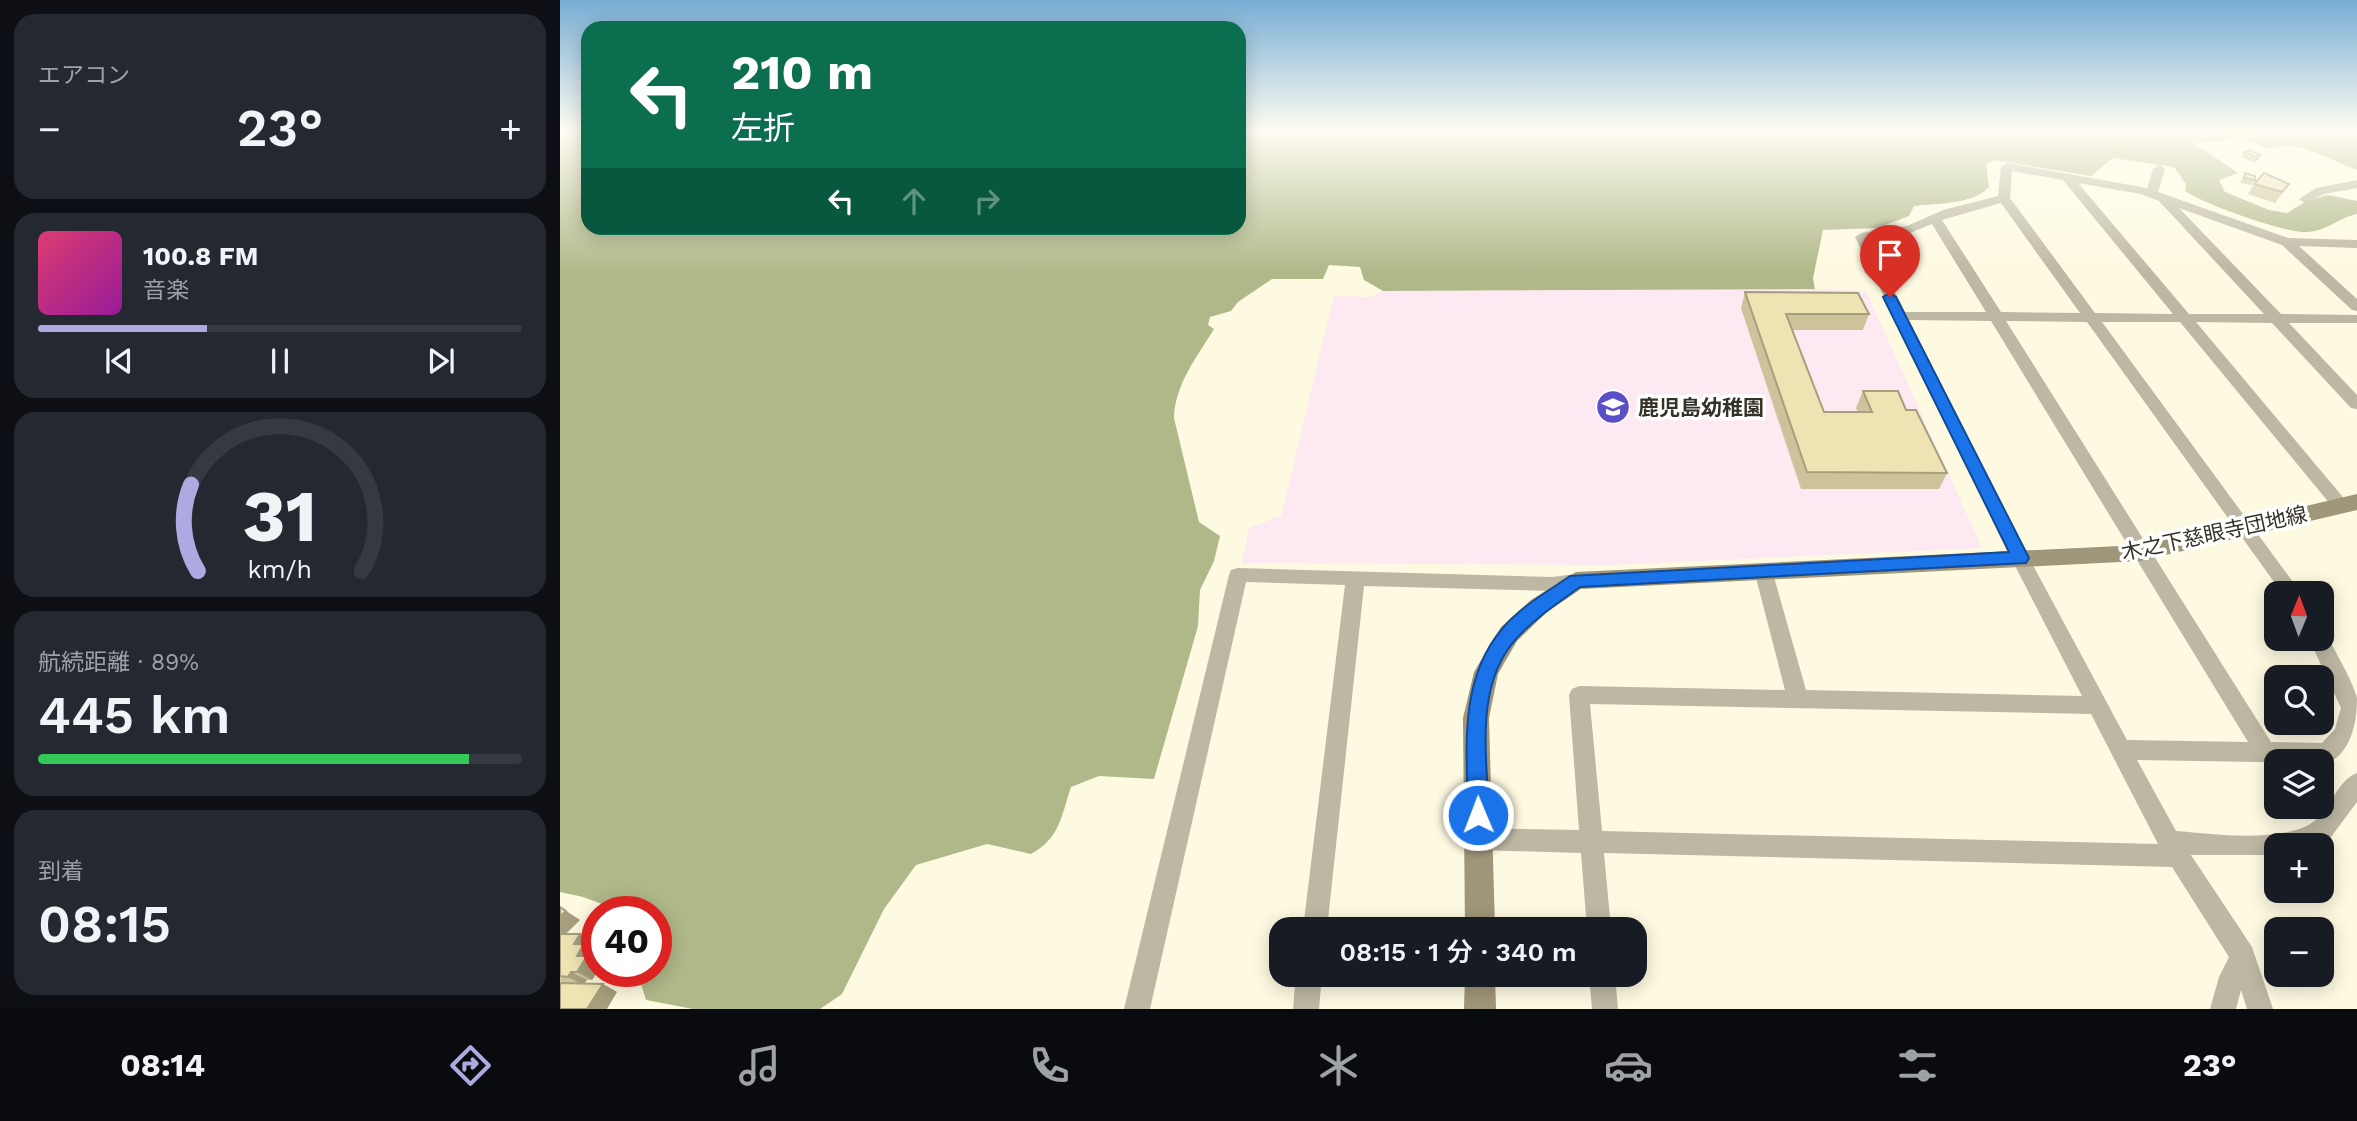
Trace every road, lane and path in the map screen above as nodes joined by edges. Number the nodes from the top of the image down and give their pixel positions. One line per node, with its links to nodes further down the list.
1 (2006, 179): 7 (street)
2 (2069, 179): 16 (street)
3 (2081, 179): 6 (street)
4 (2158, 179): 6 (street)
5 (2357, 184): 8 (street)
6 (2157, 195): 10 (street); 17 (street)
7 (2004, 198): 9 (street); 15 (street)
8 (2305, 199)
9 (1935, 218): 13 (street); 14 (street)
10 (2287, 242): 11 (street); 12 (street)
11 (2357, 244)
12 (2357, 307)
13 (1899, 316): 14 (street); 23 (street)
14 (1994, 317): 15 (street); 22 (street)
15 (2090, 317): 16 (street); 21 (street)
16 (2182, 317): 17 (street); 20 (street)
17 (2276, 319): 18 (street); 19 (street)
18 (2357, 319)
19 (2357, 404)
20 (2349, 504): 21 (street, 木之下慈眼寺団地線)
21 (2246, 529): 22 (street, 木之下慈眼寺団地線); 27 (street)
22 (2140, 553): 23 (street, 木之下慈眼寺団地線); 33 (street)
23 (2020, 558): 24 (street, 木之下慈眼寺団地線); 30 (street)
24 (1763, 570): 26 (street, 木之下慈眼寺団地線); 29 (street)
25 (1355, 580): 26 (street); 39 (street); 46 (street)
26 (1576, 581): 36 (street)
27 (2283, 581)
28 (2325, 651): 31 (street)
29 (1798, 698): 30 (street); 37 (street)
30 (2099, 705): 32 (street)
31 (2331, 749)
32 (2122, 750): 34 (street); 38 (street)
33 (2264, 750)
34 (2264, 753)
35 (2357, 783): 38 (street)
36 (1479, 839): 37 (street); 40 (street)
37 (1592, 840): 38 (street); 41 (street)
38 (2172, 849): 42 (street)
39 (1316, 917)
40 (1480, 917)
41 (1598, 917)
42 (2243, 956): 50 (street); 51 (street)
43 (1309, 987): 47 (street)
44 (1480, 987): 48 (street)
45 (1603, 987): 49 (street)
46 (1137, 1009)
47 (1306, 1009)
48 (1480, 1009)
49 (1605, 1009)
50 (2223, 1009)
51 (2260, 1009)

